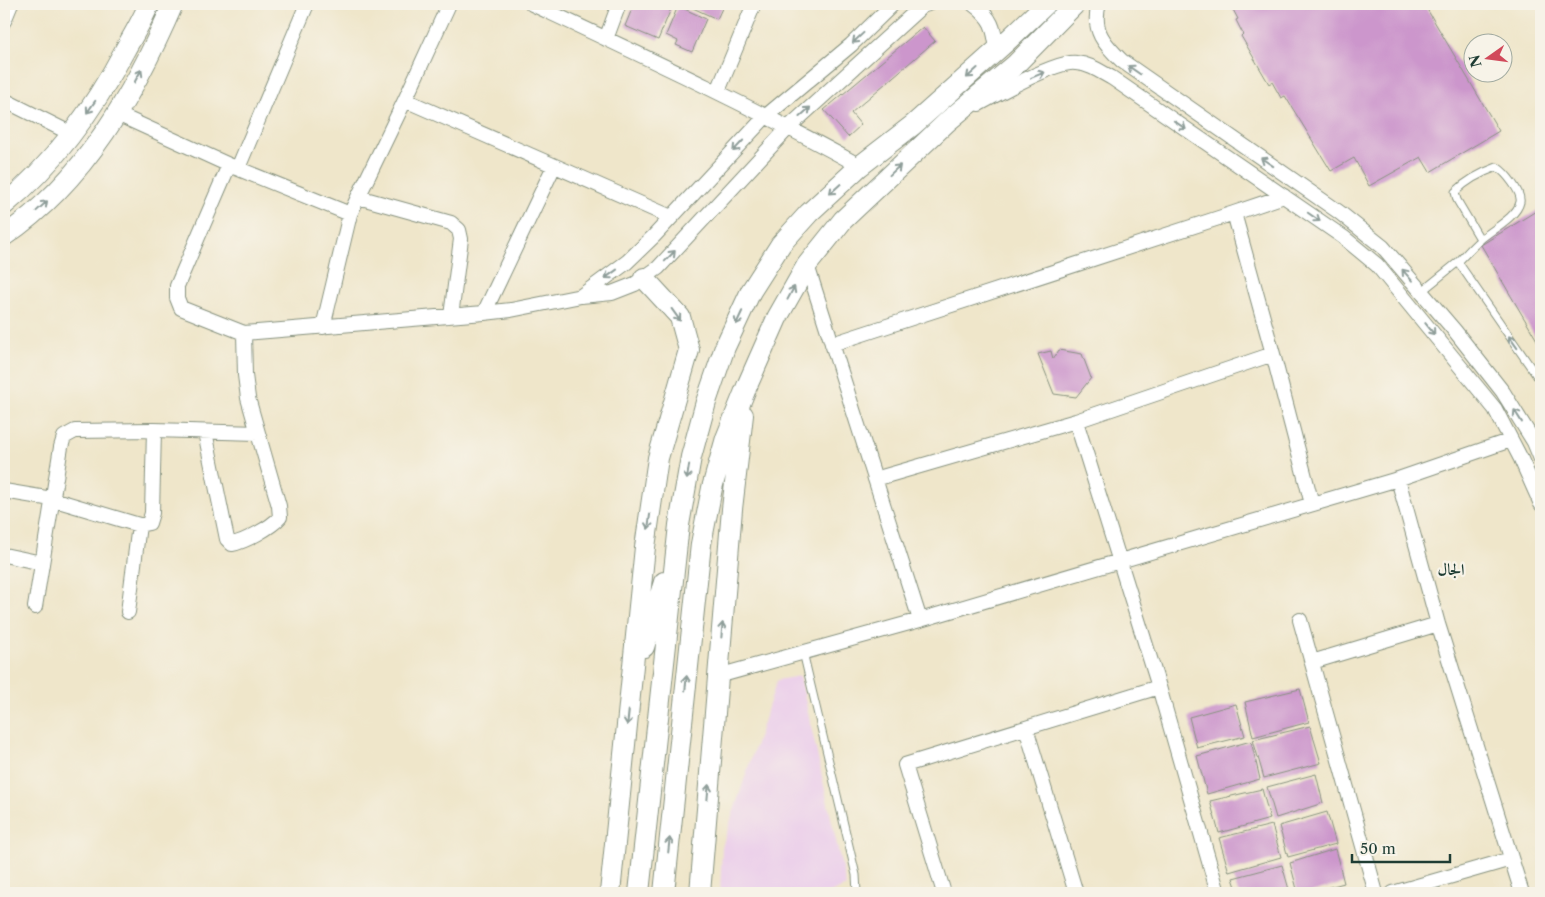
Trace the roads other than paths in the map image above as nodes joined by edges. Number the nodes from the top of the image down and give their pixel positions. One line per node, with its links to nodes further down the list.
1 (11, 4): 15 (street)
2 (149, 4): 25 (main road, one-way to 25)
3 (173, 4): 21 (main road, one-way to 3)
4 (307, 4): 26 (street)
5 (449, 4): 20 (street)
6 (532, 4): 16 (street)
7 (619, 4): 16 (street)
8 (754, 4): 18 (street)
9 (893, 4): 22 (street, one-way to 22)
10 (928, 4): 24 (street, one-way to 10)
11 (974, 4): 17 (street)
12 (1046, 4): 17 (main road)
13 (1075, 4): 23 (main road)
14 (1099, 4): 40 (street, one-way to 14)
15 (4, 21)
16 (606, 38): 18 (street)
17 (997, 50): 28 (main road, one-way to 28)
18 (718, 91): 22 (street)
19 (4, 100): 25 (street)
20 (406, 100): 27 (street); 30 (street)
21 (117, 114): 26 (street); 35 (main road, one-way to 21)
22 (766, 116): 24 (street); 34 (street, one-way to 34)
23 (948, 121): 29 (street, one-way to 29); 38 (main road, one-way to 23)
24 (789, 127): 28 (street); 39 (street, one-way to 24)
25 (72, 134): 31 (main road)
26 (233, 166): 33 (street); 45 (street)
27 (554, 166): 34 (street); 42 (street)
28 (860, 166): 63 (main road, one-way to 63)
29 (1284, 196): 32 (street); 54 (street, one-way to 54)
30 (358, 197): 33 (street); 43 (street)
31 (4, 205)
32 (1234, 213): 46 (street); 47 (street)
33 (350, 214): 44 (street)
34 (671, 218): 41 (street, one-way to 41)
35 (4, 236)
36 (1480, 239): 36 (lane); 37 (lane)
37 (1458, 262): 40 (lane); 48 (lane, one-way to 37)
38 (806, 265): 46 (street); 49 (main road, one-way to 38)
39 (644, 278): 41 (street); 76 (main road, one-way to 76)
40 (1422, 292): 55 (street, one-way to 40)
41 (581, 296): 42 (street)
42 (484, 313): 43 (street)
43 (451, 316): 44 (street)
44 (323, 326): 45 (street)
45 (244, 333): 53 (street)
46 (832, 344): 56 (street)
47 (1273, 354): 50 (street); 60 (street)
48 (1541, 382)
49 (747, 386): 74 (main road, one-way to 49); 81 (main road, one-way to 49)
50 (1076, 421): 56 (street); 65 (street)
51 (154, 430): 52 (street); 59 (street); 62 (street)
52 (205, 432): 53 (street); 53 (street)
53 (258, 433)
54 (1511, 440): 57 (street); 61 (street)
55 (1541, 458)
56 (875, 479): 69 (street)
57 (1398, 479): 60 (street); 71 (street)
58 (4, 491): 59 (street)
59 (52, 499): 62 (street); 66 (street)
60 (1312, 504): 65 (street)
61 (1541, 504)
62 (139, 526): 68 (street)
63 (678, 537): 76 (main road); 80 (main road)
64 (4, 555): 66 (street)
65 (1120, 561): 69 (street); 75 (street)
66 (42, 563): 67 (street)
67 (35, 606)
68 (128, 612)
69 (920, 620): 72 (street)
70 (1300, 620): 73 (street)
71 (1438, 624): 73 (street); 78 (street)
72 (804, 652): 74 (street); 83 (lane)
73 (1312, 662): 87 (street)
74 (718, 676): 82 (main road, one-way to 74)
75 (1159, 687): 77 (street); 86 (street)
76 (631, 688): 79 (main road, one-way to 79)
77 (1026, 728): 84 (street); 85 (street)
78 (1511, 859): 88 (street); 89 (street)
79 (610, 893)
80 (639, 893)
81 (664, 893)
82 (700, 893)
83 (857, 893)
84 (944, 893)
85 (1076, 893)
86 (1218, 893)
87 (1376, 893)
88 (1397, 893)
89 (1522, 893)

